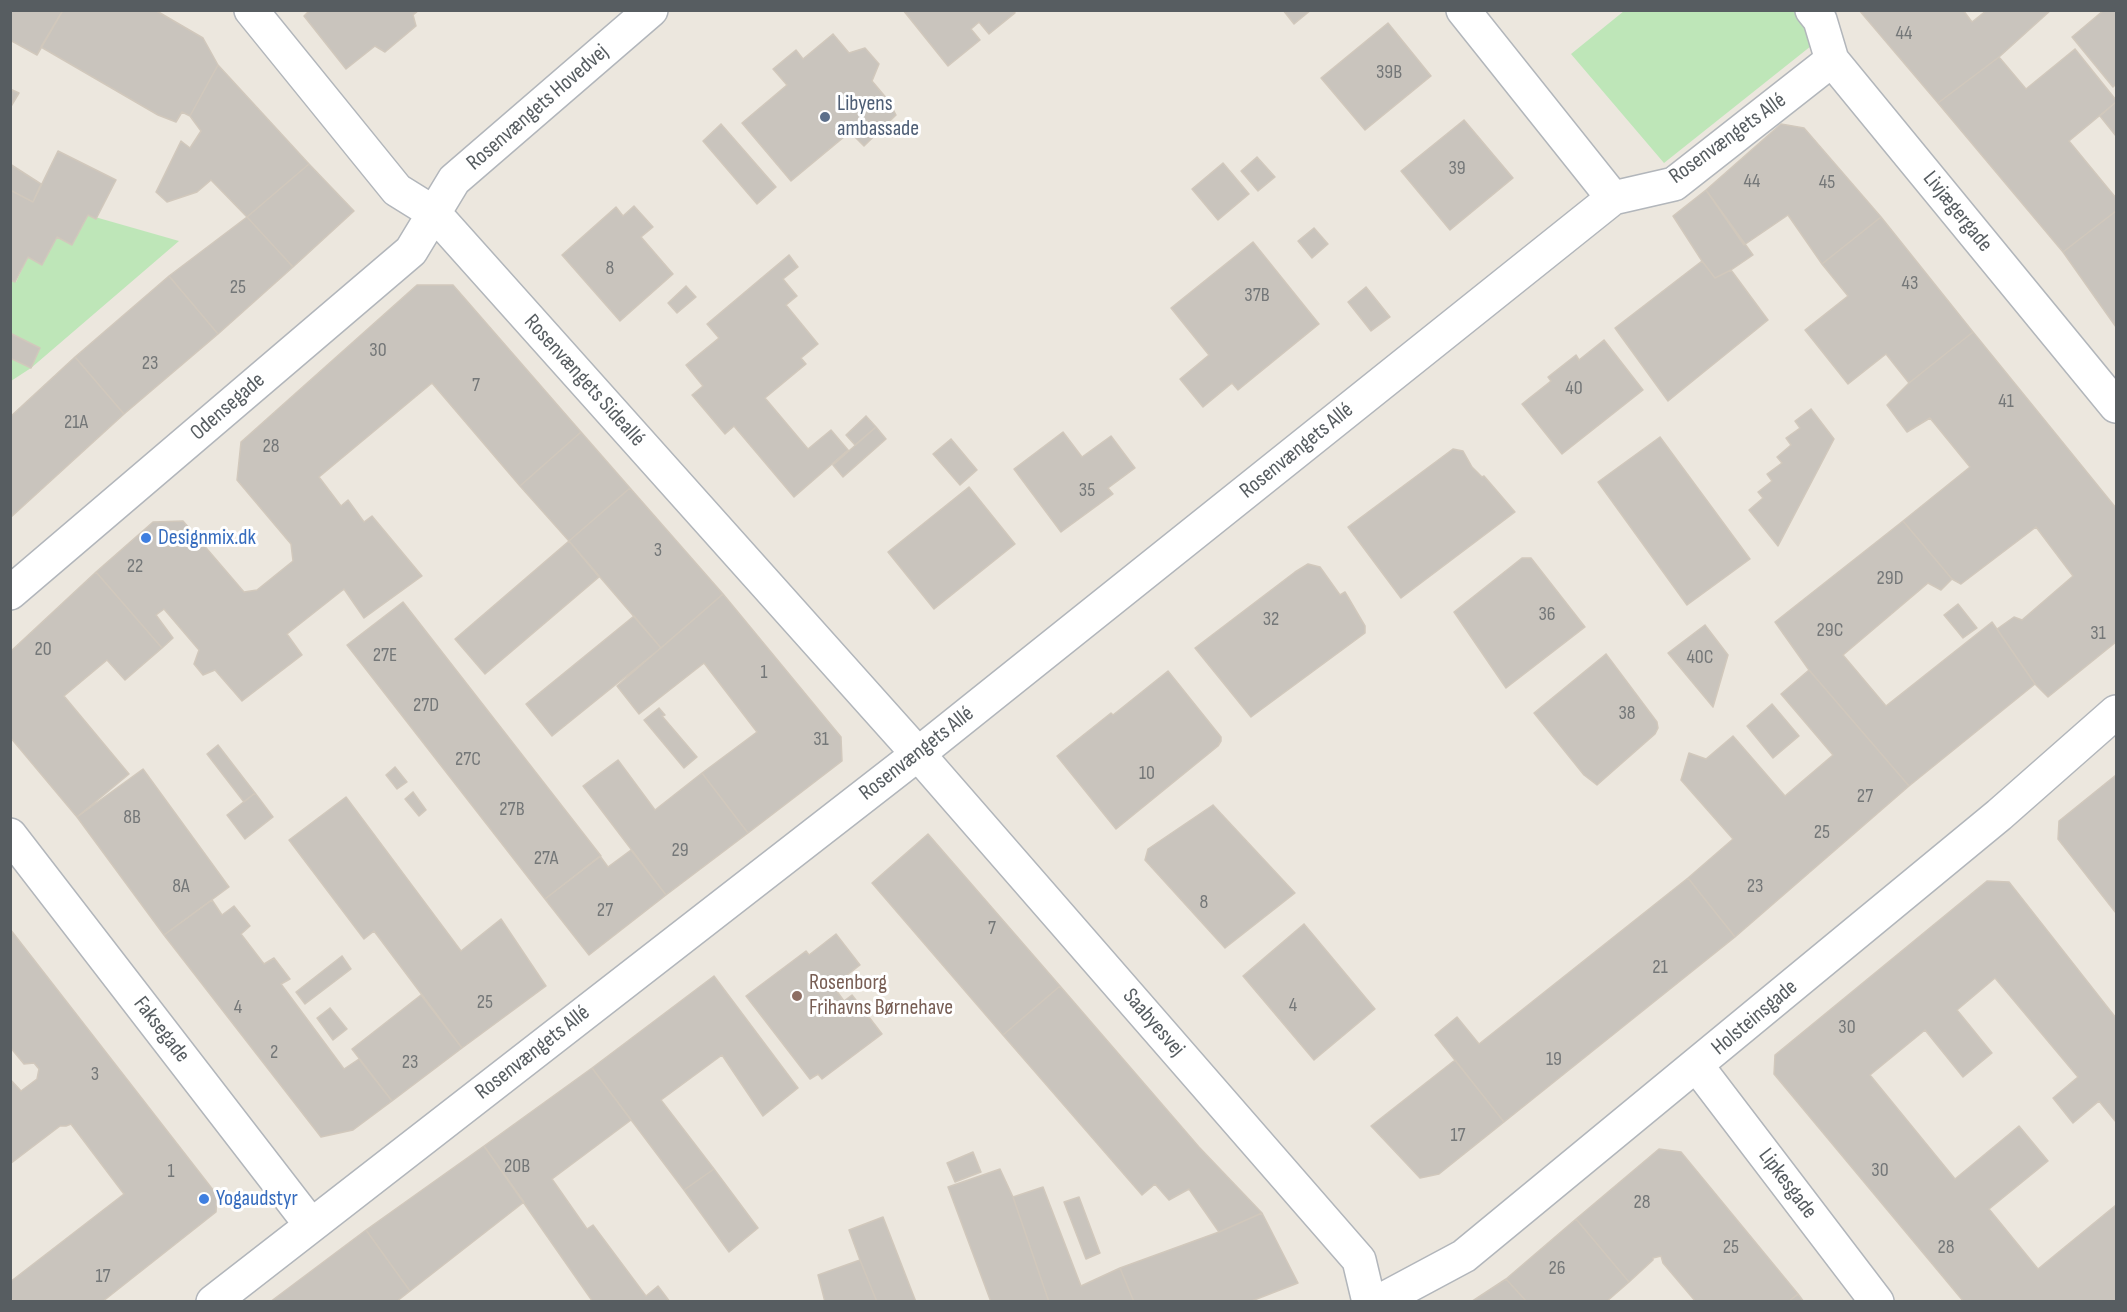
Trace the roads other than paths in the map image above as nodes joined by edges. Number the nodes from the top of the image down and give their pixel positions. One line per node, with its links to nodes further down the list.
1 (251, 10): 7 (street, Rosenvængets Sideallé)
2 (651, 10): 7 (street, Rosenvængets Hovedvej)
3 (1463, 10): 6 (street)
4 (1812, 10): 5 (street, Livjægergade)
5 (1832, 60): 6 (street, Rosenvængets Allé); 8 (street, Livjægergade)
6 (1613, 198): 11 (street, Rosenvængets Allé)
7 (434, 213): 9 (street, Odensegade); 11 (street, Rosenvængets Sideallé)
8 (2116, 406)
9 (10, 593)
10 (2116, 712): 13 (street, Holsteinsgade)
11 (918, 754): 14 (street, Rosenvængets Allé); 16 (street, Saabyesvej)
12 (10, 835): 14 (street, Faksegade)
13 (1697, 1066): 17 (street, Holsteinsgade); 18 (street, Lipkesgade)
14 (311, 1225): 15 (street, Rosenvængets Allé)
15 (213, 1302)
16 (1369, 1302)
17 (1378, 1302)
18 (1877, 1302)

